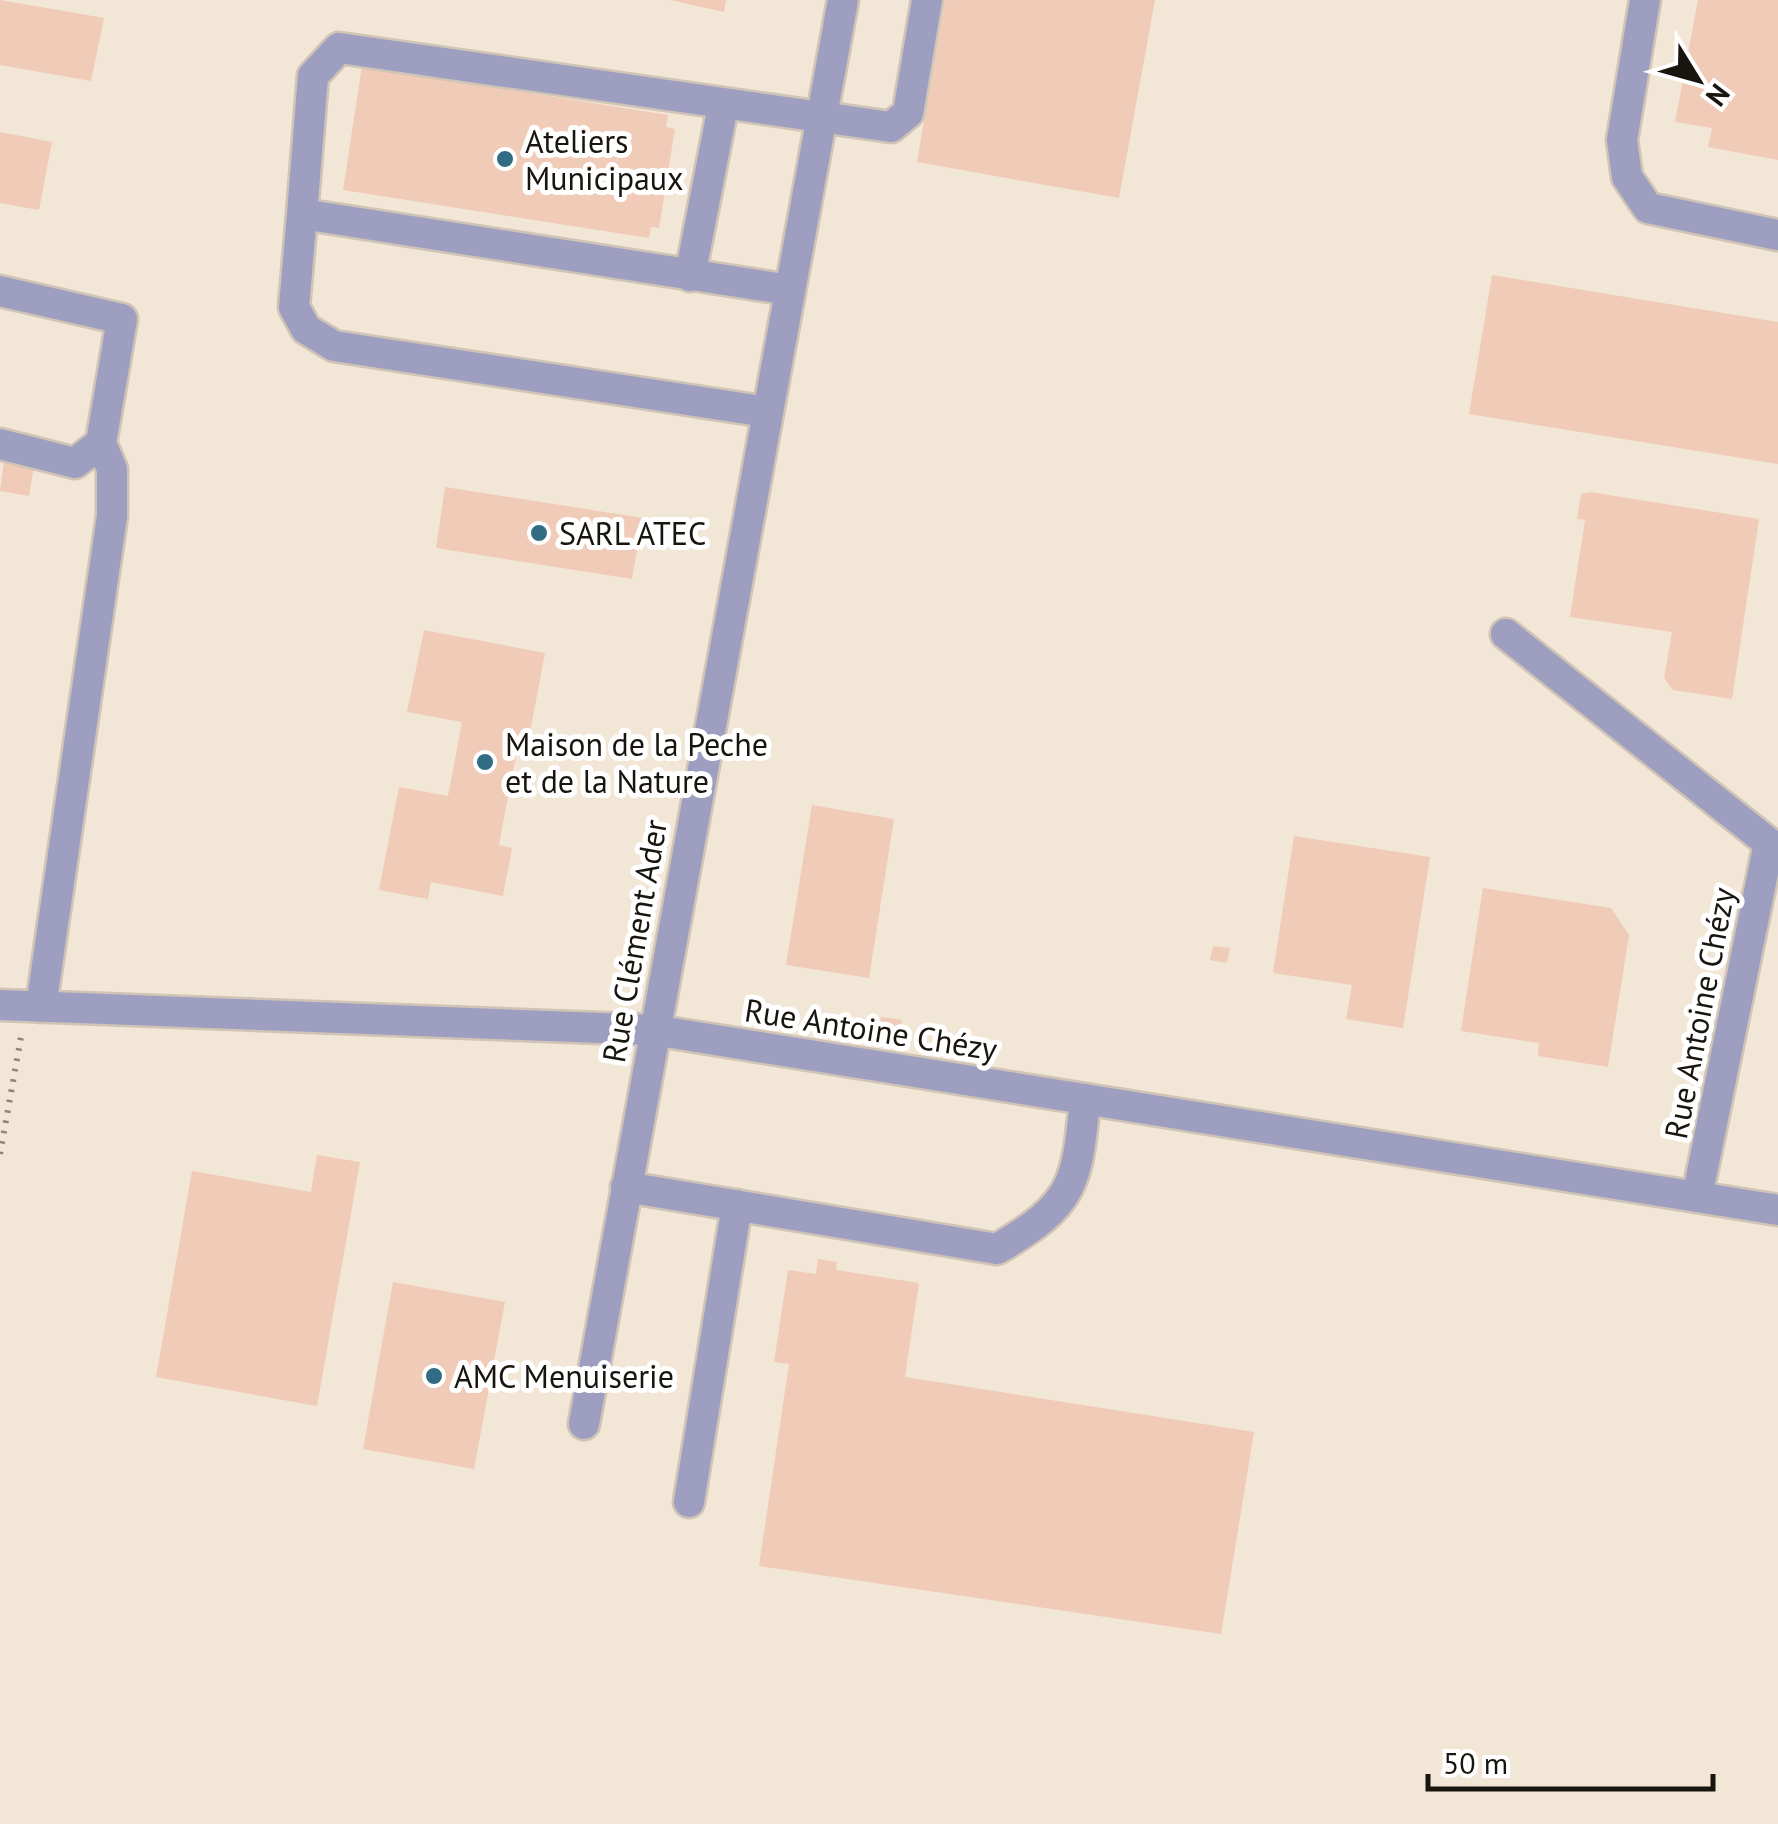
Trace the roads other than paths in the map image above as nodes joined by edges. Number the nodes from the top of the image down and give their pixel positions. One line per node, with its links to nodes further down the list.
1 (844, 0): 5 (street, Rue Clément Ader)
2 (927, 0): 5 (street)
3 (1644, 0): 7 (street)
4 (723, 106): 5 (street); 6 (street); 8 (street)
5 (822, 118): 9 (street, Rue Clément Ader)
6 (302, 214): 8 (street); 11 (street)
7 (1778, 236)
8 (690, 276): 9 (street)
9 (790, 290): 11 (street, Rue Clément Ader)
10 (0, 291): 12 (street)
11 (767, 412): 16 (street, Rue Clément Ader)
12 (101, 443): 13 (street); 15 (street)
13 (0, 444)
14 (1506, 634): 19 (street, Rue Antoine Chézy)
15 (22, 1006): 16 (street, Rue Antoine Chézy)
16 (653, 1030): 17 (street, Rue Antoine Chézy); 18 (street, Rue Clément Ader)
17 (1085, 1099): 19 (street, Rue Antoine Chézy); 20 (street)
18 (626, 1187): 20 (street); 22 (street, Rue Clément Ader)
19 (1697, 1197): 21 (street, Rue Antoine Chézy)
20 (737, 1204): 23 (street)
21 (1778, 1210)
22 (584, 1424)
23 (689, 1502)

